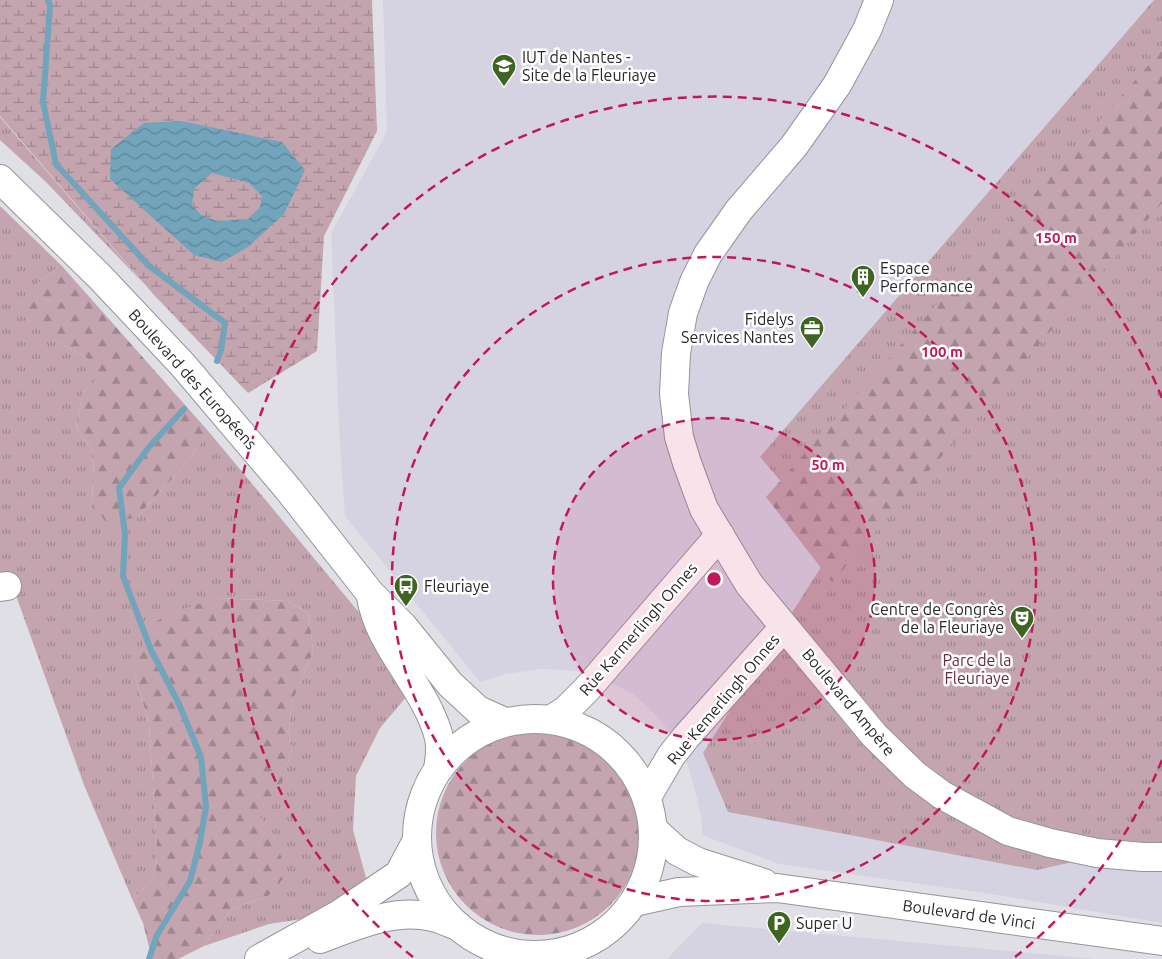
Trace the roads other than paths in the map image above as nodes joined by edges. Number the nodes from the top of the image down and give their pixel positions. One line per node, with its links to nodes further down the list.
1 (879, 0): 3 (main road, Boulevard Ampère)
2 (0, 179): 4 (main road, Boulevard des Européens)
3 (720, 535): 5 (main road, Boulevard Ampère); 6 (main road, Rue Karmerlingh Onnes)
4 (370, 593): 7 (main road, Boulevard des Européens); 8 (main road)
5 (784, 627): 9 (main road, Rue Kemerlingh Onnes); 12 (main road, Boulevard Ampère)
6 (552, 719): 7 (main road); 9 (main road)
7 (505, 722): 8 (main road)
8 (438, 769): 11 (main road)
9 (647, 797): 10 (main road)
10 (654, 829): 13 (main road, Boulevard de Vinci); 14 (main road)
11 (417, 840): 15 (main road); 18 (main road)
12 (1162, 856)
13 (777, 888): 14 (main road, Boulevard de Vinci); 16 (main road, Boulevard de Vinci)
14 (634, 902): 17 (main road)
15 (458, 926): 17 (main road); 19 (main road)
16 (1162, 941)
17 (539, 957)
18 (259, 959)
19 (268, 959)

